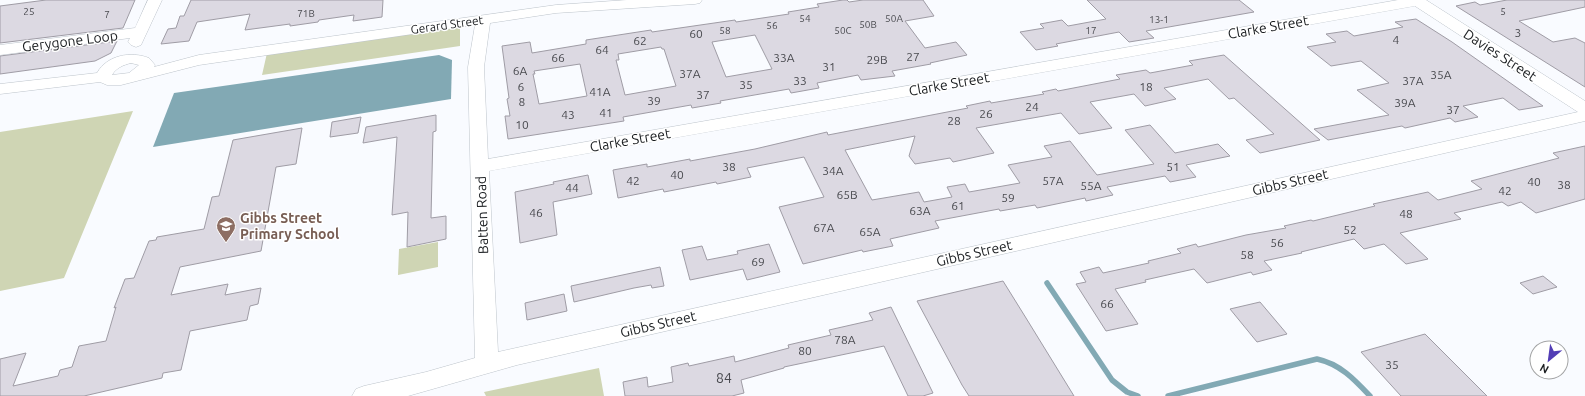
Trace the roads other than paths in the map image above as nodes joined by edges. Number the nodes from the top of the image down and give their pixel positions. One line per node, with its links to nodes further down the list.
1 (155, 0): 7 (street)
2 (696, 0): 4 (street, Gerard Street)
3 (1417, 0): 14 (street, Davies Street); 16 (street, Clarke Street)
4 (580, 4): 5 (street, Gerard Street)
5 (483, 20): 6 (street, Gerard Street); 10 (street, Batten Road)
6 (465, 22): 9 (street, Gerard Street); 10 (street, Batten Road)
7 (140, 49): 8 (street, Gerygone Loop); 9 (street, Gerard Street); 11 (street); 12 (street)
8 (0, 50)
9 (199, 60): 12 (street, Gerard Street)
10 (476, 67): 16 (street, Batten Road)
11 (111, 68): 12 (street, Gerard Street); 13 (street)
12 (136, 75)
13 (0, 89)
14 (1585, 109)
15 (1585, 116): 17 (street, Gibbs Street)
16 (480, 167): 17 (street, Batten Road)
17 (487, 364): 18 (street, Gibbs Street)
18 (364, 396)

